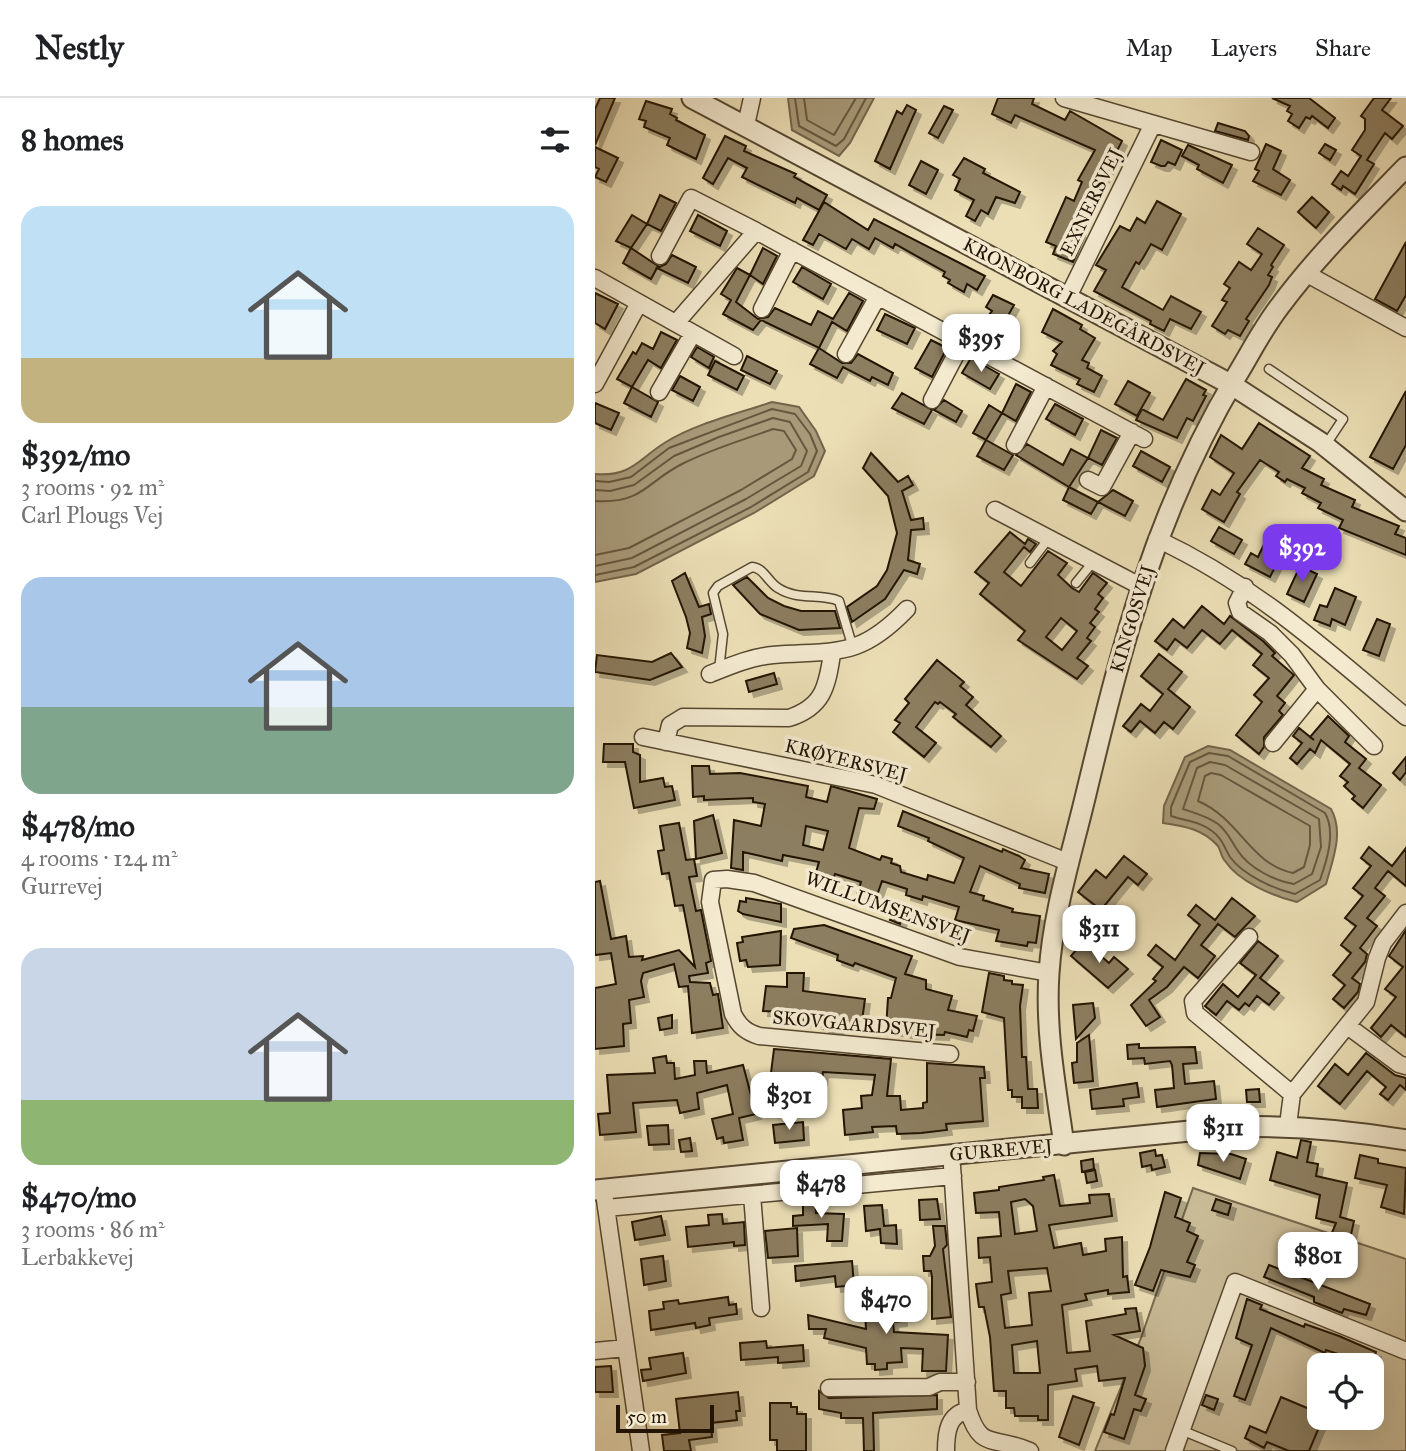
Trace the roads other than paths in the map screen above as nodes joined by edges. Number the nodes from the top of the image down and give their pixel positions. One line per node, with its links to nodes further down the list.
1 (692, 98): 4 (street, KRONBORG LADEGÅRDSVEJ)
2 (752, 98): 4 (street)
3 (1064, 98): 5 (street)
4 (746, 125): 14 (street, KRONBORG LADEGÅRDSVEJ)
5 (1152, 126): 6 (street); 14 (street, EXNERSVEJ)
6 (1251, 152)
7 (1405, 170): 11 (street, KINGOSVEJ)
8 (756, 231): 9 (street); 10 (street); 17 (street)
9 (792, 250): 13 (street); 16 (street)
10 (660, 256)
11 (1307, 274): 18 (street); 25 (street, KINGOSVEJ)
12 (595, 278): 15 (street)
13 (878, 296): 20 (street); 21 (street)
14 (1068, 298): 25 (street, KRONBORG LADEGÅRDSVEJ)
15 (639, 303): 17 (street); 24 (street)
16 (762, 309)
17 (675, 323): 19 (street)
18 (1406, 328)
19 (693, 333): 22 (street); 27 (street)
20 (963, 341): 26 (street); 28 (street)
21 (846, 354)
22 (734, 356)
23 (1269, 369): 30 (lane)
24 (595, 384)
25 (1232, 385): 30 (street, KRONBORG LADEGÅRDSVEJ); 35 (street, KINGOSVEJ)
26 (1046, 386): 29 (street); 31 (street)
27 (659, 391)
28 (932, 400)
29 (1015, 445)
30 (1325, 446): 33 (street, KRONBORG LADEGÅRDSVEJ)
31 (1088, 480)
32 (995, 510): 34 (street)
33 (1406, 511)
34 (1049, 538): 36 (street); 37 (lane)
35 (1157, 539): 39 (street, KINGOSVEJ); 40 (street)
36 (1093, 562): 38 (lane); 39 (street)
37 (1030, 563)
38 (1076, 583)
39 (1140, 586): 51 (street, KINGOSVEJ)
40 (1245, 587): 45 (street); 46 (street)
41 (907, 609): 42 (street)
42 (853, 648): 43 (street); 44 (lane)
43 (832, 654): 44 (street); 48 (street)
44 (714, 672)
45 (1317, 689): 49 (street); 50 (street)
46 (1406, 717)
47 (643, 737): 48 (street, KRØYERSVEJ)
48 (667, 742): 51 (street, KRØYERSVEJ)
49 (1273, 743)
50 (1374, 746)
51 (1070, 863): 55 (street, KINGOSVEJ)
52 (713, 880): 55 (street, WILLUMSENSVEJ); 57 (street, SKOVGAARDSVEJ)
53 (1406, 913): 56 (street)
54 (1249, 937): 59 (street)
55 (1049, 973): 62 (street, KINGOSVEJ)
56 (1349, 1027): 58 (street); 59 (street)
57 (950, 1054)
58 (1406, 1066)
59 (1292, 1094): 60 (street)
60 (1288, 1125): 61 (street, GURREVEJ); 62 (street, GURREVEJ)
61 (1406, 1140)
62 (1064, 1145): 63 (street, GURREVEJ)
63 (951, 1155): 64 (street); 66 (street, GURREVEJ)
64 (953, 1176): 65 (street, GURREVEJ); 71 (street)
65 (752, 1195): 66 (street, GURREVEJ); 67 (street)
66 (602, 1196): 68 (street)
67 (761, 1308)
68 (625, 1348): 69 (street); 75 (street)
69 (595, 1351)
70 (1406, 1351): 74 (street)
71 (967, 1382): 72 (street); 73 (street)
72 (828, 1388)
73 (968, 1410): 76 (street); 77 (street)
74 (1181, 1430): 78 (street); 79 (lane)
75 (641, 1451)
76 (946, 1451)
77 (1030, 1451)
78 (1174, 1451)
79 (1232, 1451)

